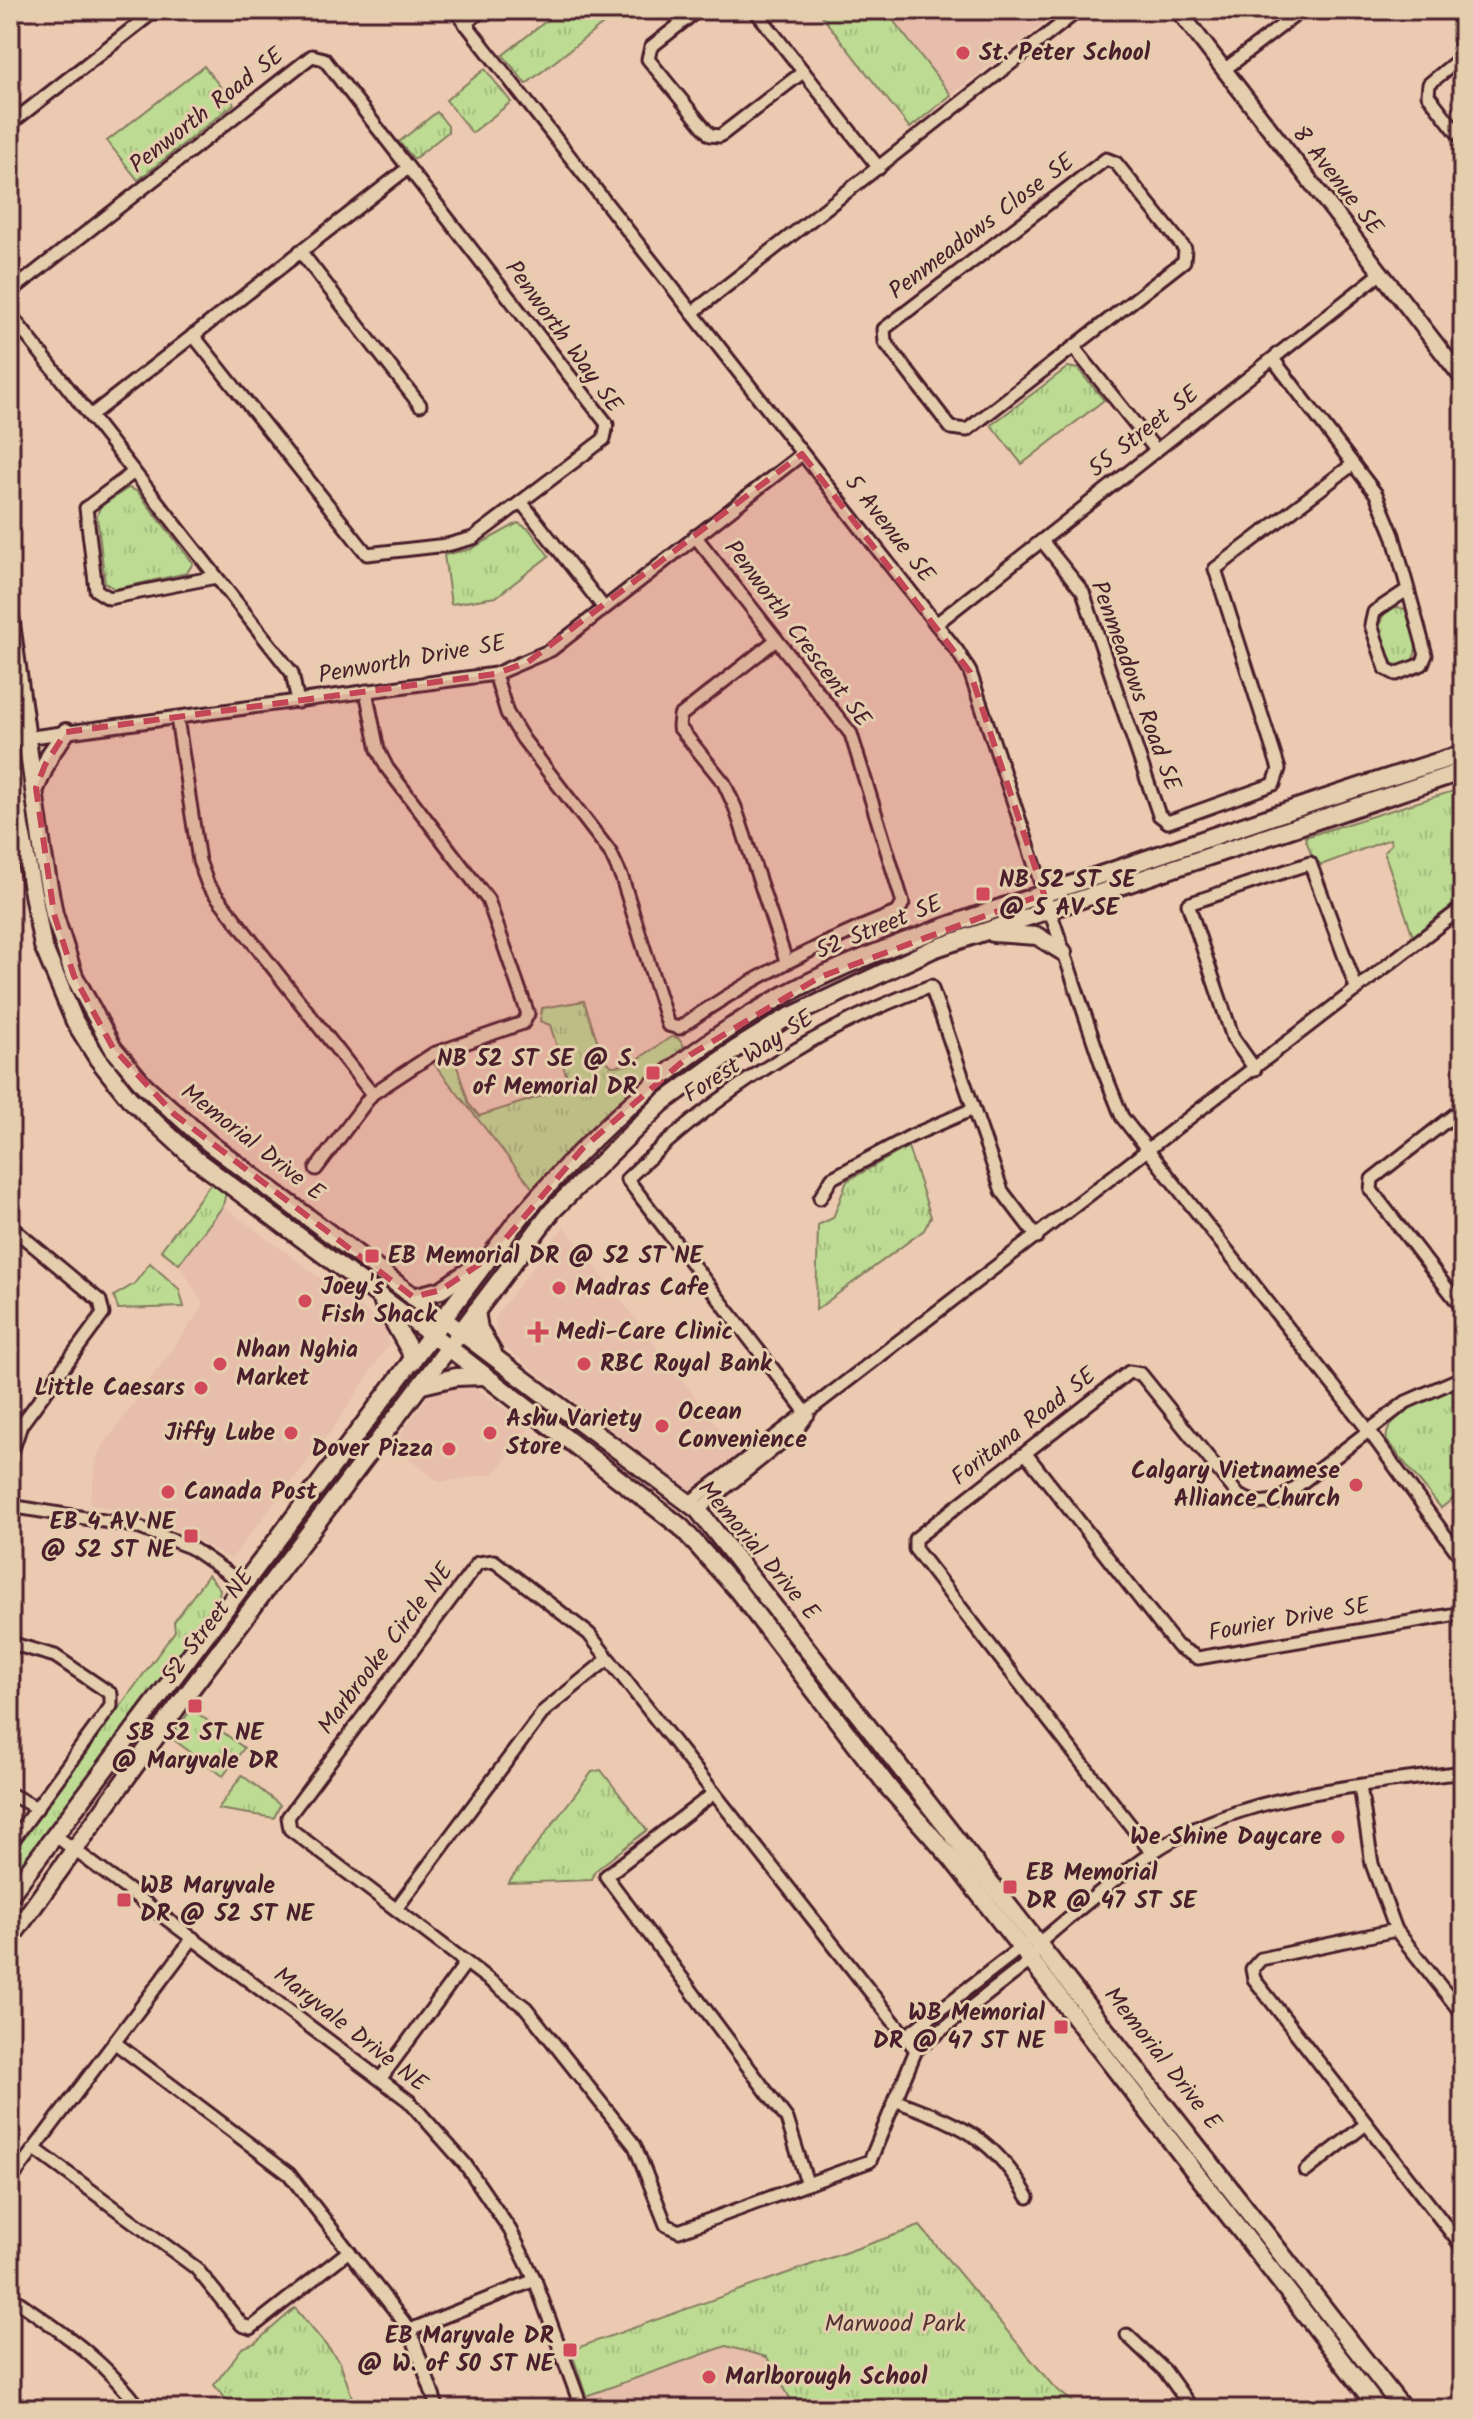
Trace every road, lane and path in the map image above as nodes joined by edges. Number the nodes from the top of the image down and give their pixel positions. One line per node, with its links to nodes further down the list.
1 (156, 10): 13 (street)
2 (455, 10): 9 (street, 5 Avenue SE)
3 (482, 10): 9 (street)
4 (698, 10): 12 (street)
5 (755, 10): 12 (street)
6 (1079, 10): 16 (street)
7 (1178, 10): 11 (street, 8 Avenue SE)
8 (1302, 10): 11 (street)
9 (465, 24): 20 (street, 5 Avenue SE)
10 (1463, 56): 14 (street)
11 (1224, 70): 18 (street, 8 Avenue SE)
12 (803, 72): 16 (street)
13 (10, 124)
14 (1463, 140)
15 (408, 168): 17 (street); 19 (street, Penworth Road SE); 32 (street, Penworth Way SE)
16 (879, 168): 20 (street)
17 (300, 251): 22 (street); 26 (street)
18 (1380, 274): 24 (street, 55 Street SE); 25 (street, 8 Avenue SE)
19 (10, 292)
20 (692, 313): 29 (street, 5 Avenue SE)
21 (10, 314): 27 (street)
22 (193, 335): 27 (street); 32 (street, Penworth Way SE)
23 (1075, 349): 23 (street, Penmeadows Close SE); 28 (street)
24 (1273, 359): 28 (street, 55 Street SE); 30 (street)
25 (1463, 379)
26 (420, 405)
27 (90, 416): 31 (street)
28 (1156, 450): 34 (street, 55 Street SE)
29 (802, 454): 33 (street, Penworth Drive SE); 39 (street, 5 Avenue SE)
30 (1352, 465): 34 (street, Penmeadows Road SE); 36 (street)
31 (134, 472): 35 (street); 35 (street)
32 (522, 503): 37 (street)
33 (695, 536): 37 (street, Penworth Drive SE); 40 (street, Penworth Crescent SE)
34 (1042, 541): 39 (street, 55 Street SE)
35 (216, 577): 43 (street)
36 (1407, 590): 36 (street)
37 (604, 608): 41 (street, Penworth Drive SE)
38 (10, 616): 46 (main road, Memorial Drive E)
39 (936, 624): 51 (street, 5 Avenue SE)
40 (776, 640): 55 (street); 55 (street, Penworth Crescent SE)
41 (495, 674): 42 (street, Penworth Drive SE); 55 (street, Penworth Crescent SE)
42 (366, 691): 43 (street, Penworth Drive SE); 58 (street)
43 (298, 702): 44 (street, Penworth Drive SE)
44 (177, 718): 45 (street, Penworth Drive SE); 58 (street)
45 (66, 732): 46 (street, Penworth Drive SE); 50 (main road)
46 (18, 738): 50 (main road, Memorial Drive E)
47 (10, 752): 67 (main road, Memorial Drive E)
48 (1463, 754): 51 (main road, 52 Street SE)
49 (1463, 771): 51 (main road, 52 Street SE)
50 (36, 788): 68 (main road, Memorial Drive E)
51 (1046, 902): 53 (main road, 52 Street SE); 54 (street, 5 Avenue SE); 66 (main road, 52 Street SE)
52 (1463, 907): 56 (street)
53 (984, 932): 54 (main road); 70 (main road, 52 Street SE)
54 (1063, 952): 61 (street, 5 Avenue SE)
55 (786, 961)
56 (1357, 990): 57 (street); 57 (street)
57 (1255, 1069): 61 (street)
58 (372, 1094): 62 (street)
59 (1463, 1108): 69 (street)
60 (971, 1110): 63 (street); 65 (street, Forest Way SE); 80 (street, Forest Way SE)
61 (1149, 1152): 65 (street); 81 (street, 5 Avenue SE)
62 (316, 1169)
63 (820, 1198)
64 (10, 1226): 83 (street)
65 (1037, 1237): 80 (street)
66 (490, 1257): 68 (main road); 71 (main road, 52 Street SE)
67 (379, 1297): 73 (main road, Memorial Drive E); 76 (main road)
68 (413, 1297): 71 (main road, Memorial Drive E)
69 (1463, 1309)
70 (476, 1311): 72 (main road, 52 Street SE); 75 (main road)
71 (444, 1321): 72 (main road, Memorial Drive E); 73 (main road, 52 Street SE)
72 (459, 1332): 74 (main road, 52 Street SE); 75 (main road, Memorial Drive E)
73 (432, 1336): 74 (main road, Memorial Drive E); 76 (main road, 52 Street NE)
74 (448, 1347): 77 (main road, Memorial Drive E); 79 (main road, 52 Street NE)
75 (498, 1360): 85 (main road, Memorial Drive E)
76 (412, 1362): 87 (main road, 52 Street NE)
77 (482, 1376): 79 (main road); 107 (main road, Memorial Drive E)
78 (1463, 1377): 81 (street, Foritana Road SE)
79 (422, 1385): 88 (main road, 52 Street NE)
80 (808, 1415): 85 (street)
81 (1369, 1431): 82 (street, Foritana Road SE); 86 (street, 5 Avenue SE)
82 (1026, 1454): 89 (street, Fourier Drive SE); 100 (street, Foritana Road SE)
83 (10, 1458)
84 (10, 1506): 87 (street)
85 (694, 1506): 106 (main road, Memorial Drive E)
86 (1463, 1560)
87 (242, 1583): 88 (street); 97 (main road, 52 Street NE)
88 (261, 1597): 99 (main road, 52 Street NE)
89 (1463, 1613)
90 (10, 1643): 96 (street)
91 (608, 1659): 94 (street, Marbrooke Circle NE); 102 (street); 102 (street, Marbrooke Circle NE)
92 (1463, 1772): 93 (street)
93 (1360, 1786): 100 (street); 103 (street)
94 (714, 1793): 111 (street, Marbrooke Circle NE); 120 (street)
95 (10, 1794): 96 (street)
96 (37, 1808): 98 (street)
97 (56, 1836): 99 (street, Maryvale Drive NE); 101 (main road, 52 Street NE)
98 (10, 1844)
99 (75, 1850): 104 (street, Maryvale Drive NE); 105 (main road, 52 Street NE)
100 (1152, 1853): 106 (street)
101 (10, 1895)
102 (396, 1909): 109 (street, Marbrooke Circle NE)
103 (1396, 1930): 110 (street); 116 (street)
104 (193, 1938): 112 (street); 114 (street, Maryvale Drive NE)
105 (10, 1939)
106 (1040, 1942): 107 (street); 108 (street); 133 (main road, Memorial Drive E)
107 (1019, 1947): 108 (main road, Memorial Drive E); 111 (street)
108 (1030, 1961): 113 (street); 132 (main road, Memorial Drive E)
109 (465, 1964): 114 (street); 120 (street, Marbrooke Circle NE)
110 (1463, 2015)
111 (906, 2036): 113 (street, Marbrooke Circle NE)
112 (114, 2042): 117 (street); 123 (street)
113 (916, 2050): 115 (street, Marbrooke Circle NE)
114 (381, 2078): 124 (street, Maryvale Drive NE)
115 (897, 2101): 120 (street, Marbrooke Circle NE); 121 (street)
116 (1366, 2124): 118 (street); 122 (street)
117 (35, 2149): 119 (street); 123 (street)
118 (1306, 2171)
119 (10, 2181)
120 (807, 2183)
121 (1028, 2197)
122 (1463, 2248)
123 (349, 2251): 126 (street)
124 (535, 2280): 126 (street); 131 (street, Maryvale Drive NE)
125 (10, 2296): 129 (street)
126 (410, 2330): 130 (street)
127 (1127, 2335): 128 (street)
128 (1187, 2407)
129 (141, 2409)
130 (438, 2409)
131 (582, 2409)
132 (1379, 2409)
133 (1403, 2409)

